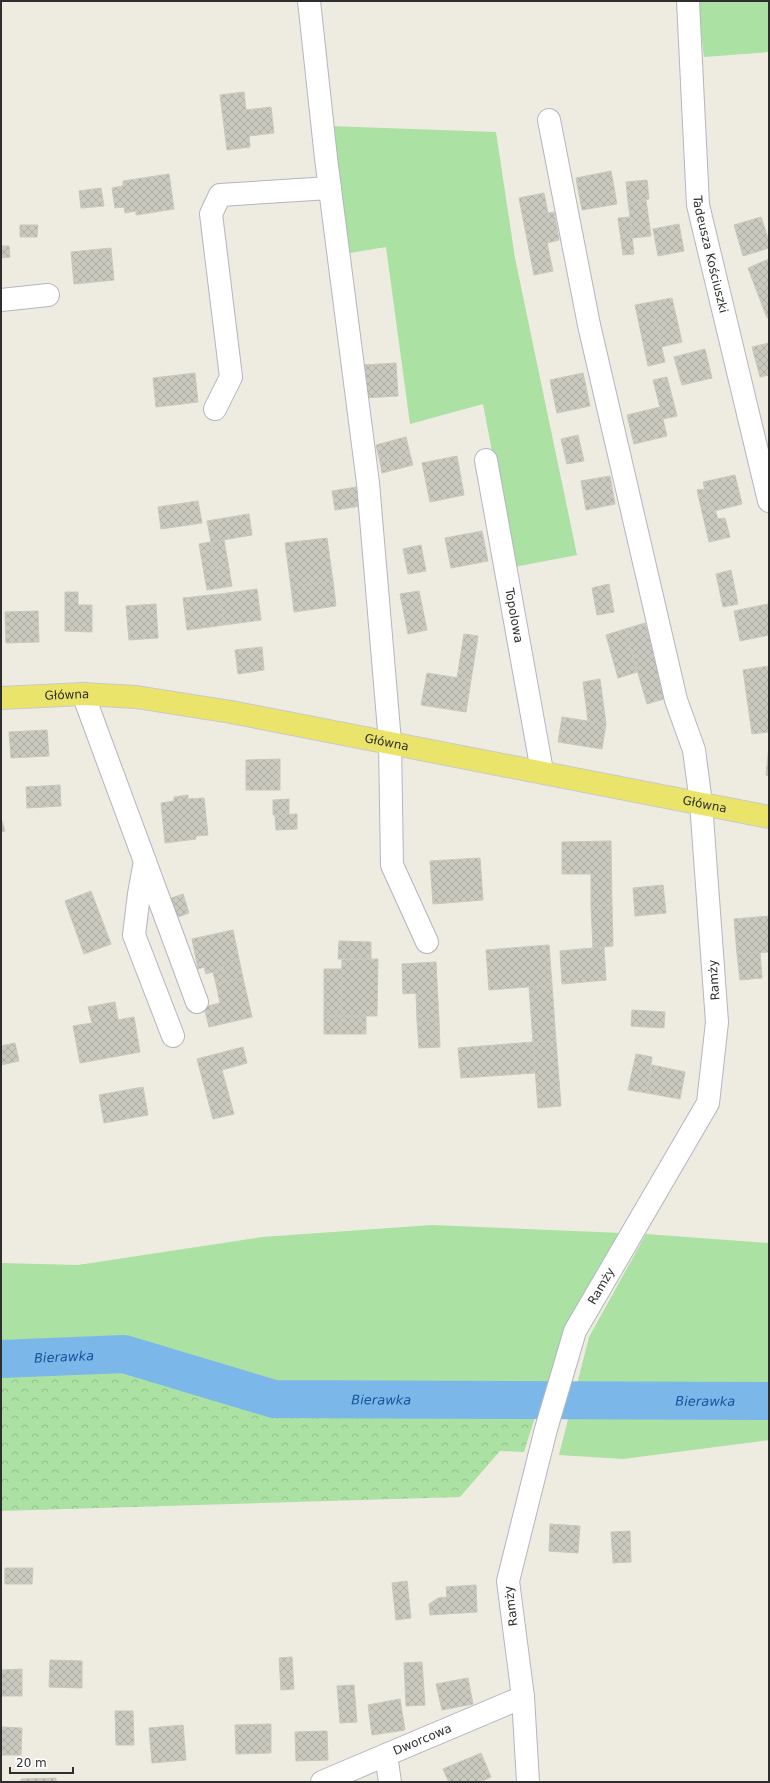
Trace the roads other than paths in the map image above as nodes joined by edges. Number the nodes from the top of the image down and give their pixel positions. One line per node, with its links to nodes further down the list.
1 (308, 1): 4 (street)
2 (688, 1): 9 (street, Tadeusza Kościuszki)
3 (549, 120): 14 (street, Ramży)
4 (330, 188): 7 (street); 12 (street)
5 (48, 295): 6 (street)
6 (1, 300)
7 (215, 409)
8 (486, 460): 13 (street, Topolowa)
9 (769, 501)
10 (83, 694): 11 (main road, Główna); 12 (main road, Główna); 16 (street)
11 (1, 698)
12 (390, 742): 13 (main road, Główna); 17 (street)
13 (542, 771): 14 (main road, Główna)
14 (701, 803): 15 (main road, Główna); 20 (street, Ramży)
15 (769, 817)
16 (145, 861): 18 (street); 19 (street)
17 (427, 942)
18 (198, 1002)
19 (173, 1036)
20 (523, 1697): 21 (street, Dworcowa); 24 (street, Ramży)
21 (386, 1755): 22 (street, Dworcowa); 23 (street)
22 (322, 1782)
23 (390, 1782)
24 (528, 1782)

